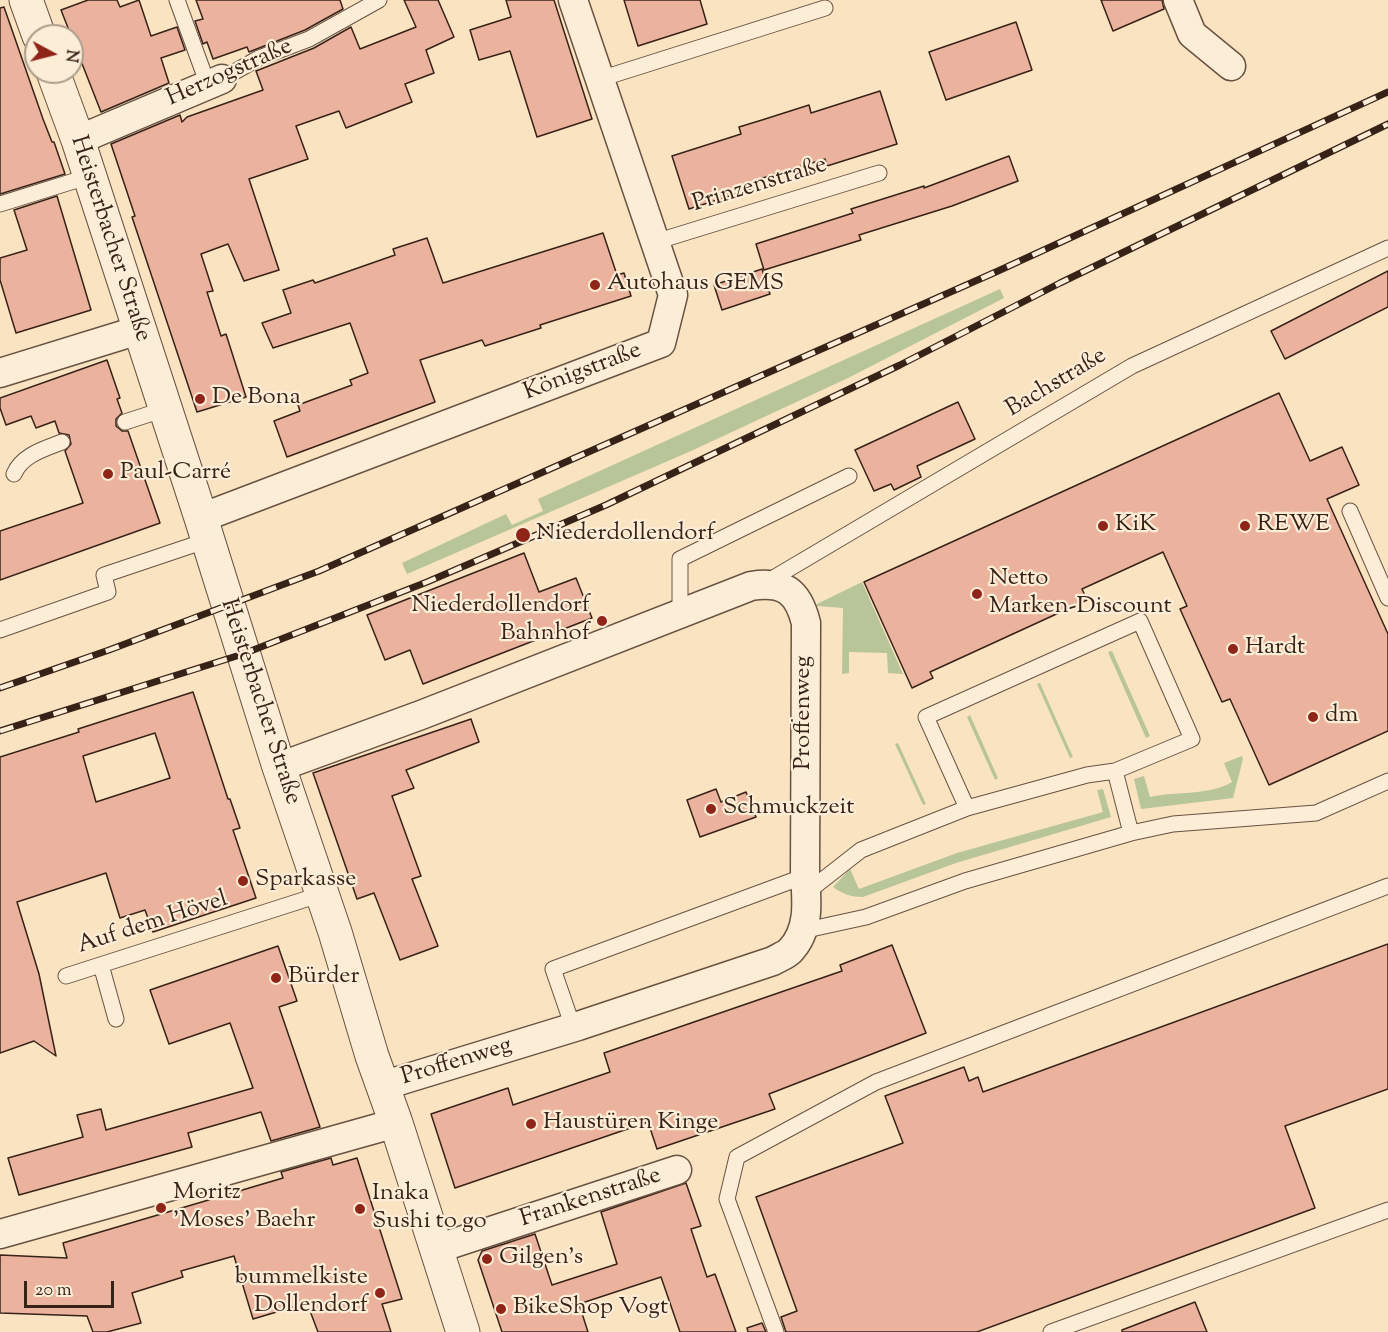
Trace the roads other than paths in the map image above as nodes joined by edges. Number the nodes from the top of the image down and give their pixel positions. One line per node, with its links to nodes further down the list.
1 (26, 0): 7 (street)
2 (177, 0): 10 (lane)
3 (379, 0): 10 (lane, Herzogstraße)
4 (573, 0): 9 (street, Königstraße)
5 (1178, 0): 8 (street)
6 (825, 8): 9 (lane)
7 (35, 24)
8 (1232, 66)
9 (600, 79): 16 (street, Königstraße)
10 (215, 82): 12 (street, Herzogstraße)
11 (57, 84): 12 (street, Heisterbacher Straße)
12 (78, 140): 14 (street, Heisterbacher Straße)
13 (879, 173): 16 (lane, Prinzenstraße)
14 (90, 176): 15 (lane); 18 (street, Heisterbacher Straße)
15 (0, 204)
16 (655, 242): 26 (street, Königstraße)
17 (1388, 248): 27 (lane, Bachstraße)
18 (139, 330): 19 (street); 20 (street, Heisterbacher Straße)
19 (0, 373)
20 (165, 409): 21 (lane); 26 (street, Heisterbacher Straße)
21 (125, 422)
22 (62, 442): 23 (lane)
23 (14, 474)
24 (849, 476): 29 (lane)
25 (1350, 511): 28 (lane)
26 (205, 529): 30 (lane); 31 (street, Heisterbacher Straße)
27 (763, 584): 29 (street); 36 (street, Proffenweg)
28 (1388, 598)
29 (680, 615): 31 (street)
30 (0, 630)
31 (279, 767): 38 (street, Heisterbacher Straße)
32 (1115, 771): 34 (lane); 34 (lane); 35 (lane)
33 (1388, 781): 35 (lane)
34 (967, 808): 36 (lane)
35 (1131, 833): 39 (lane)
36 (806, 885): 39 (street, Proffenweg); 43 (lane)
37 (1388, 886): 51 (lane)
38 (322, 894): 40 (lane, Auf dem Hövel); 44 (street, Heisterbacher Straße)
39 (802, 931): 43 (street, Proffenweg)
40 (100, 965): 41 (lane, Auf dem Hövel); 42 (lane)
41 (66, 976)
42 (116, 1019)
43 (573, 1027): 44 (street, Proffenweg)
44 (382, 1086): 45 (street, Heisterbacher Straße)
45 (396, 1123): 48 (street); 49 (street, Heisterbacher Straße)
46 (677, 1170): 49 (street, Frankenstraße)
47 (1388, 1210): 52 (lane)
48 (0, 1234)
49 (436, 1250): 50 (street, Heisterbacher Straße)
50 (463, 1332)
51 (776, 1332)
52 (1051, 1332)

